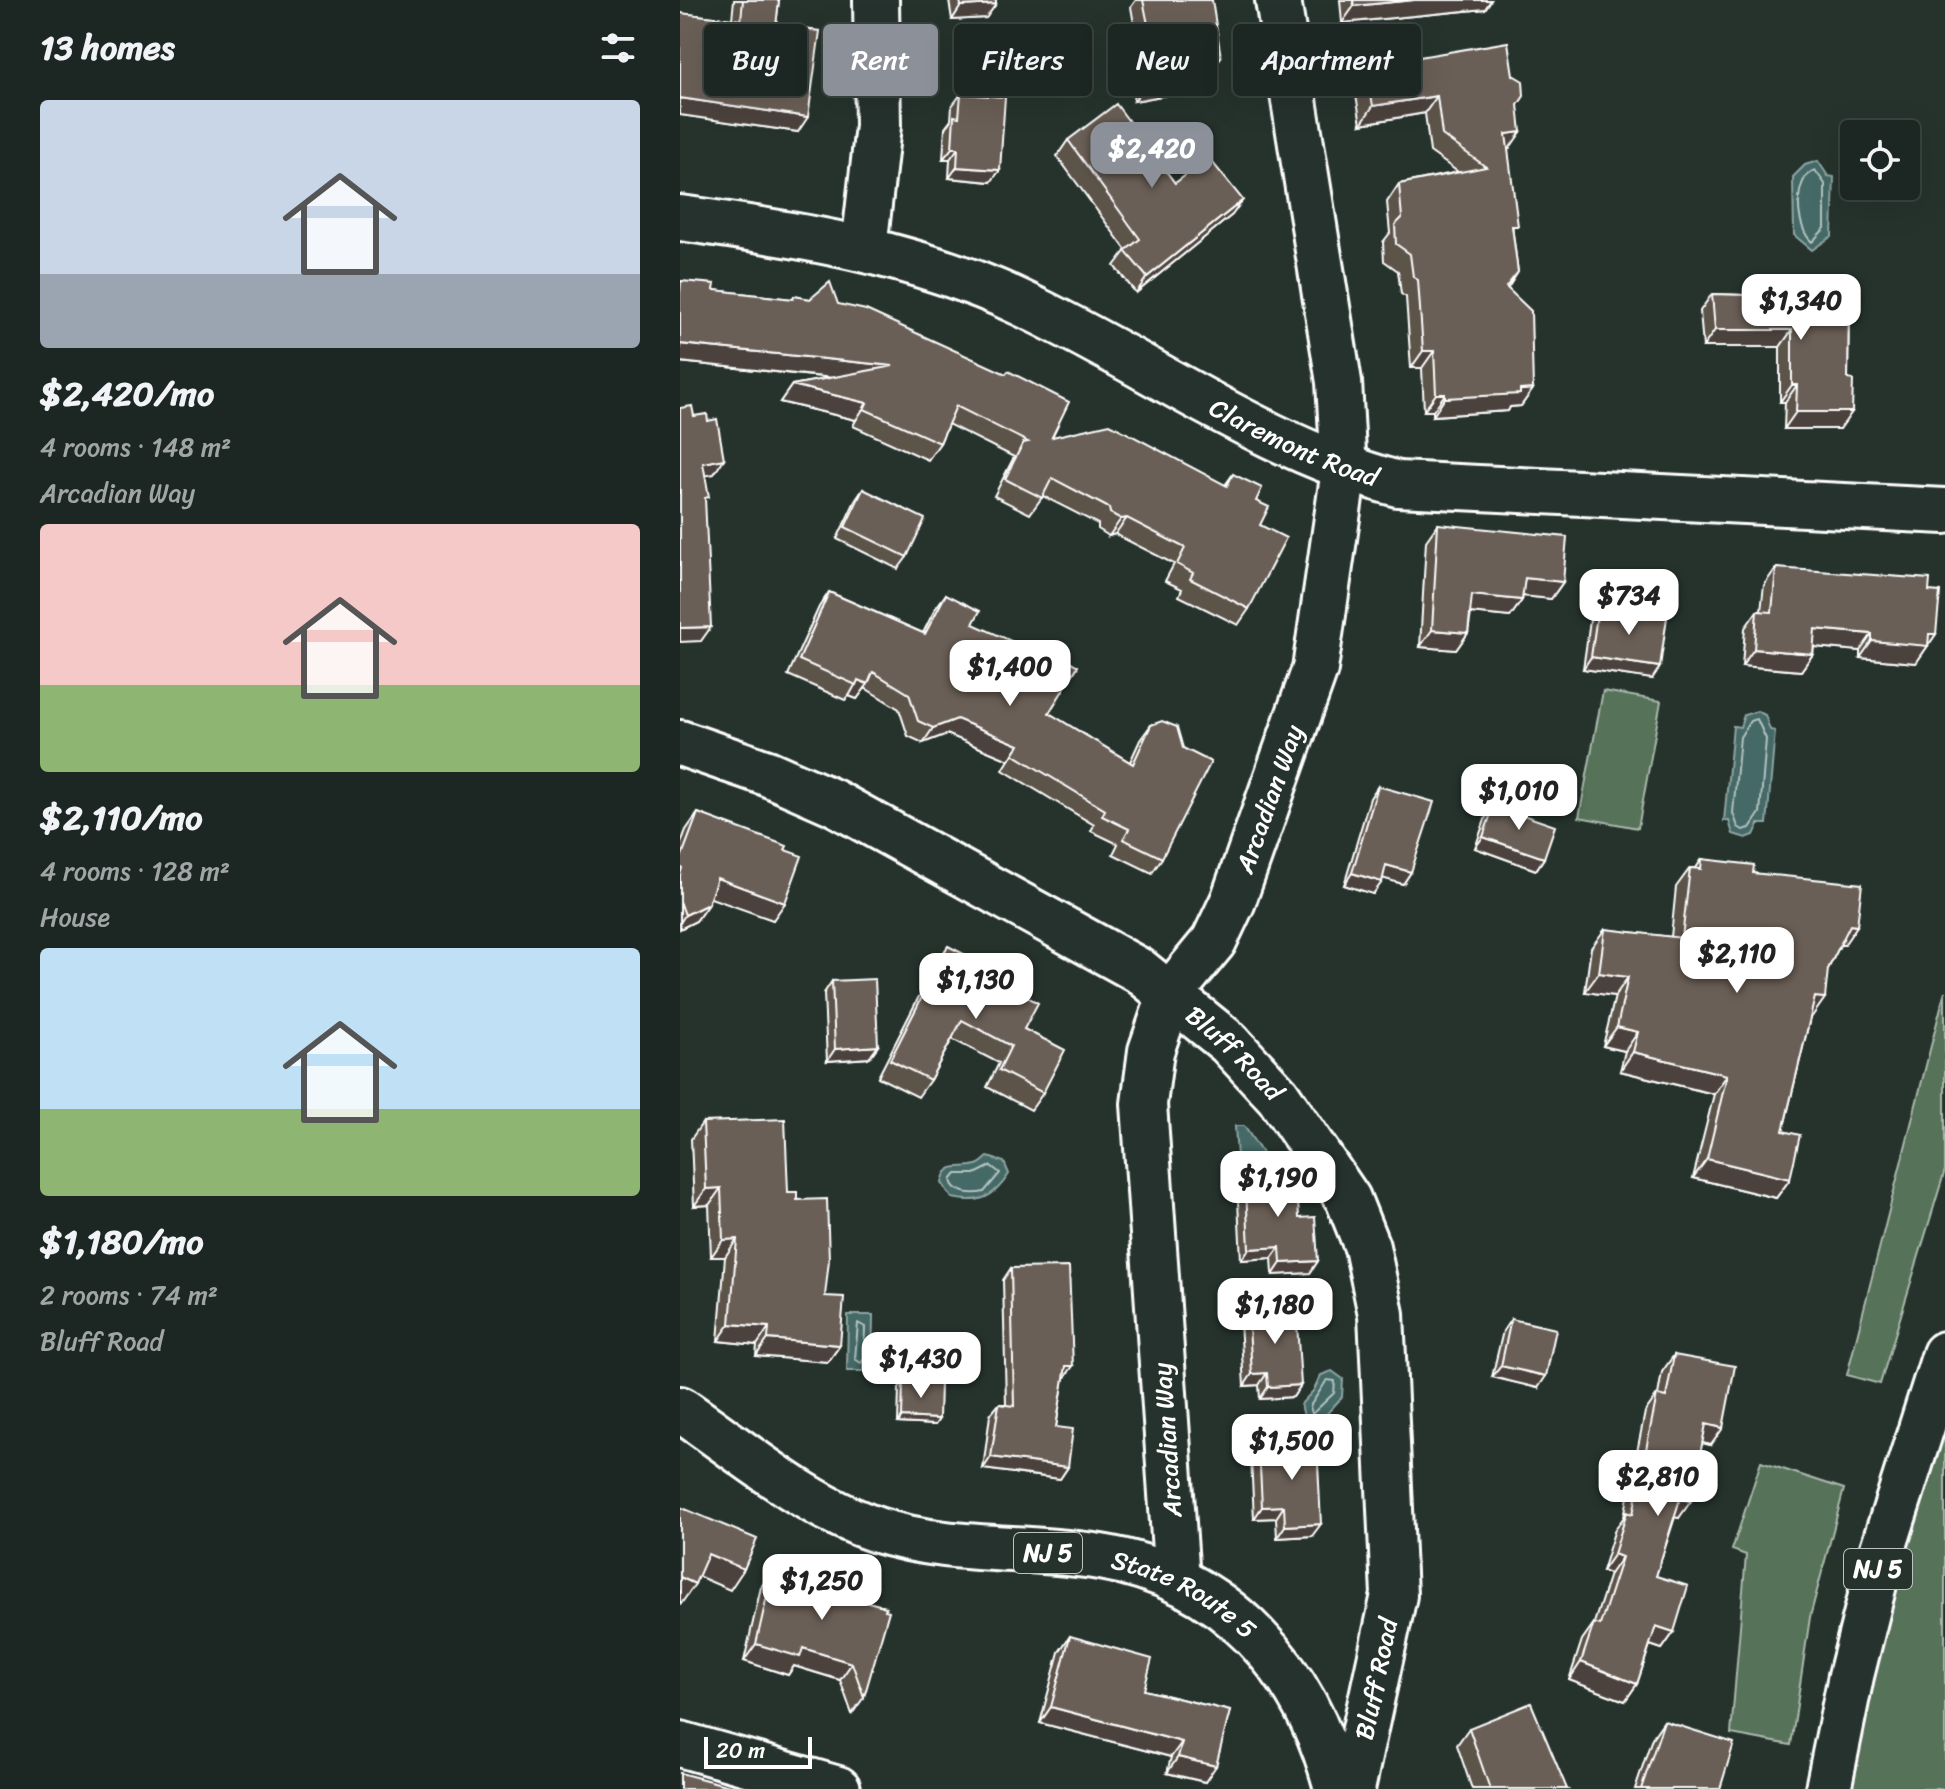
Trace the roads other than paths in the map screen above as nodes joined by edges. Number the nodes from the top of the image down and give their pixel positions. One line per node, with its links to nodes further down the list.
1 (876, 0): 4 (street)
2 (1278, 0): 5 (street, Arcadian Way)
3 (680, 218): 4 (street, Claremont Road)
4 (864, 248): 5 (street, Claremont Road)
5 (1344, 470): 6 (street, Claremont Road); 8 (street, Arcadian Way)
6 (1945, 511)
7 (680, 743): 8 (street, Bluff Road)
8 (1171, 993): 11 (street, Arcadian Way); 15 (street, Bluff Road)
9 (1945, 1354): 16 (street, NJ 5)
10 (680, 1409): 11 (street, State Route 5 / NJ 5)
11 (1177, 1580): 14 (street, State Route 5 / NJ 5)
12 (680, 1744): 13 (street)
13 (838, 1789)
14 (1337, 1789)
15 (1352, 1789)
16 (1828, 1789)

